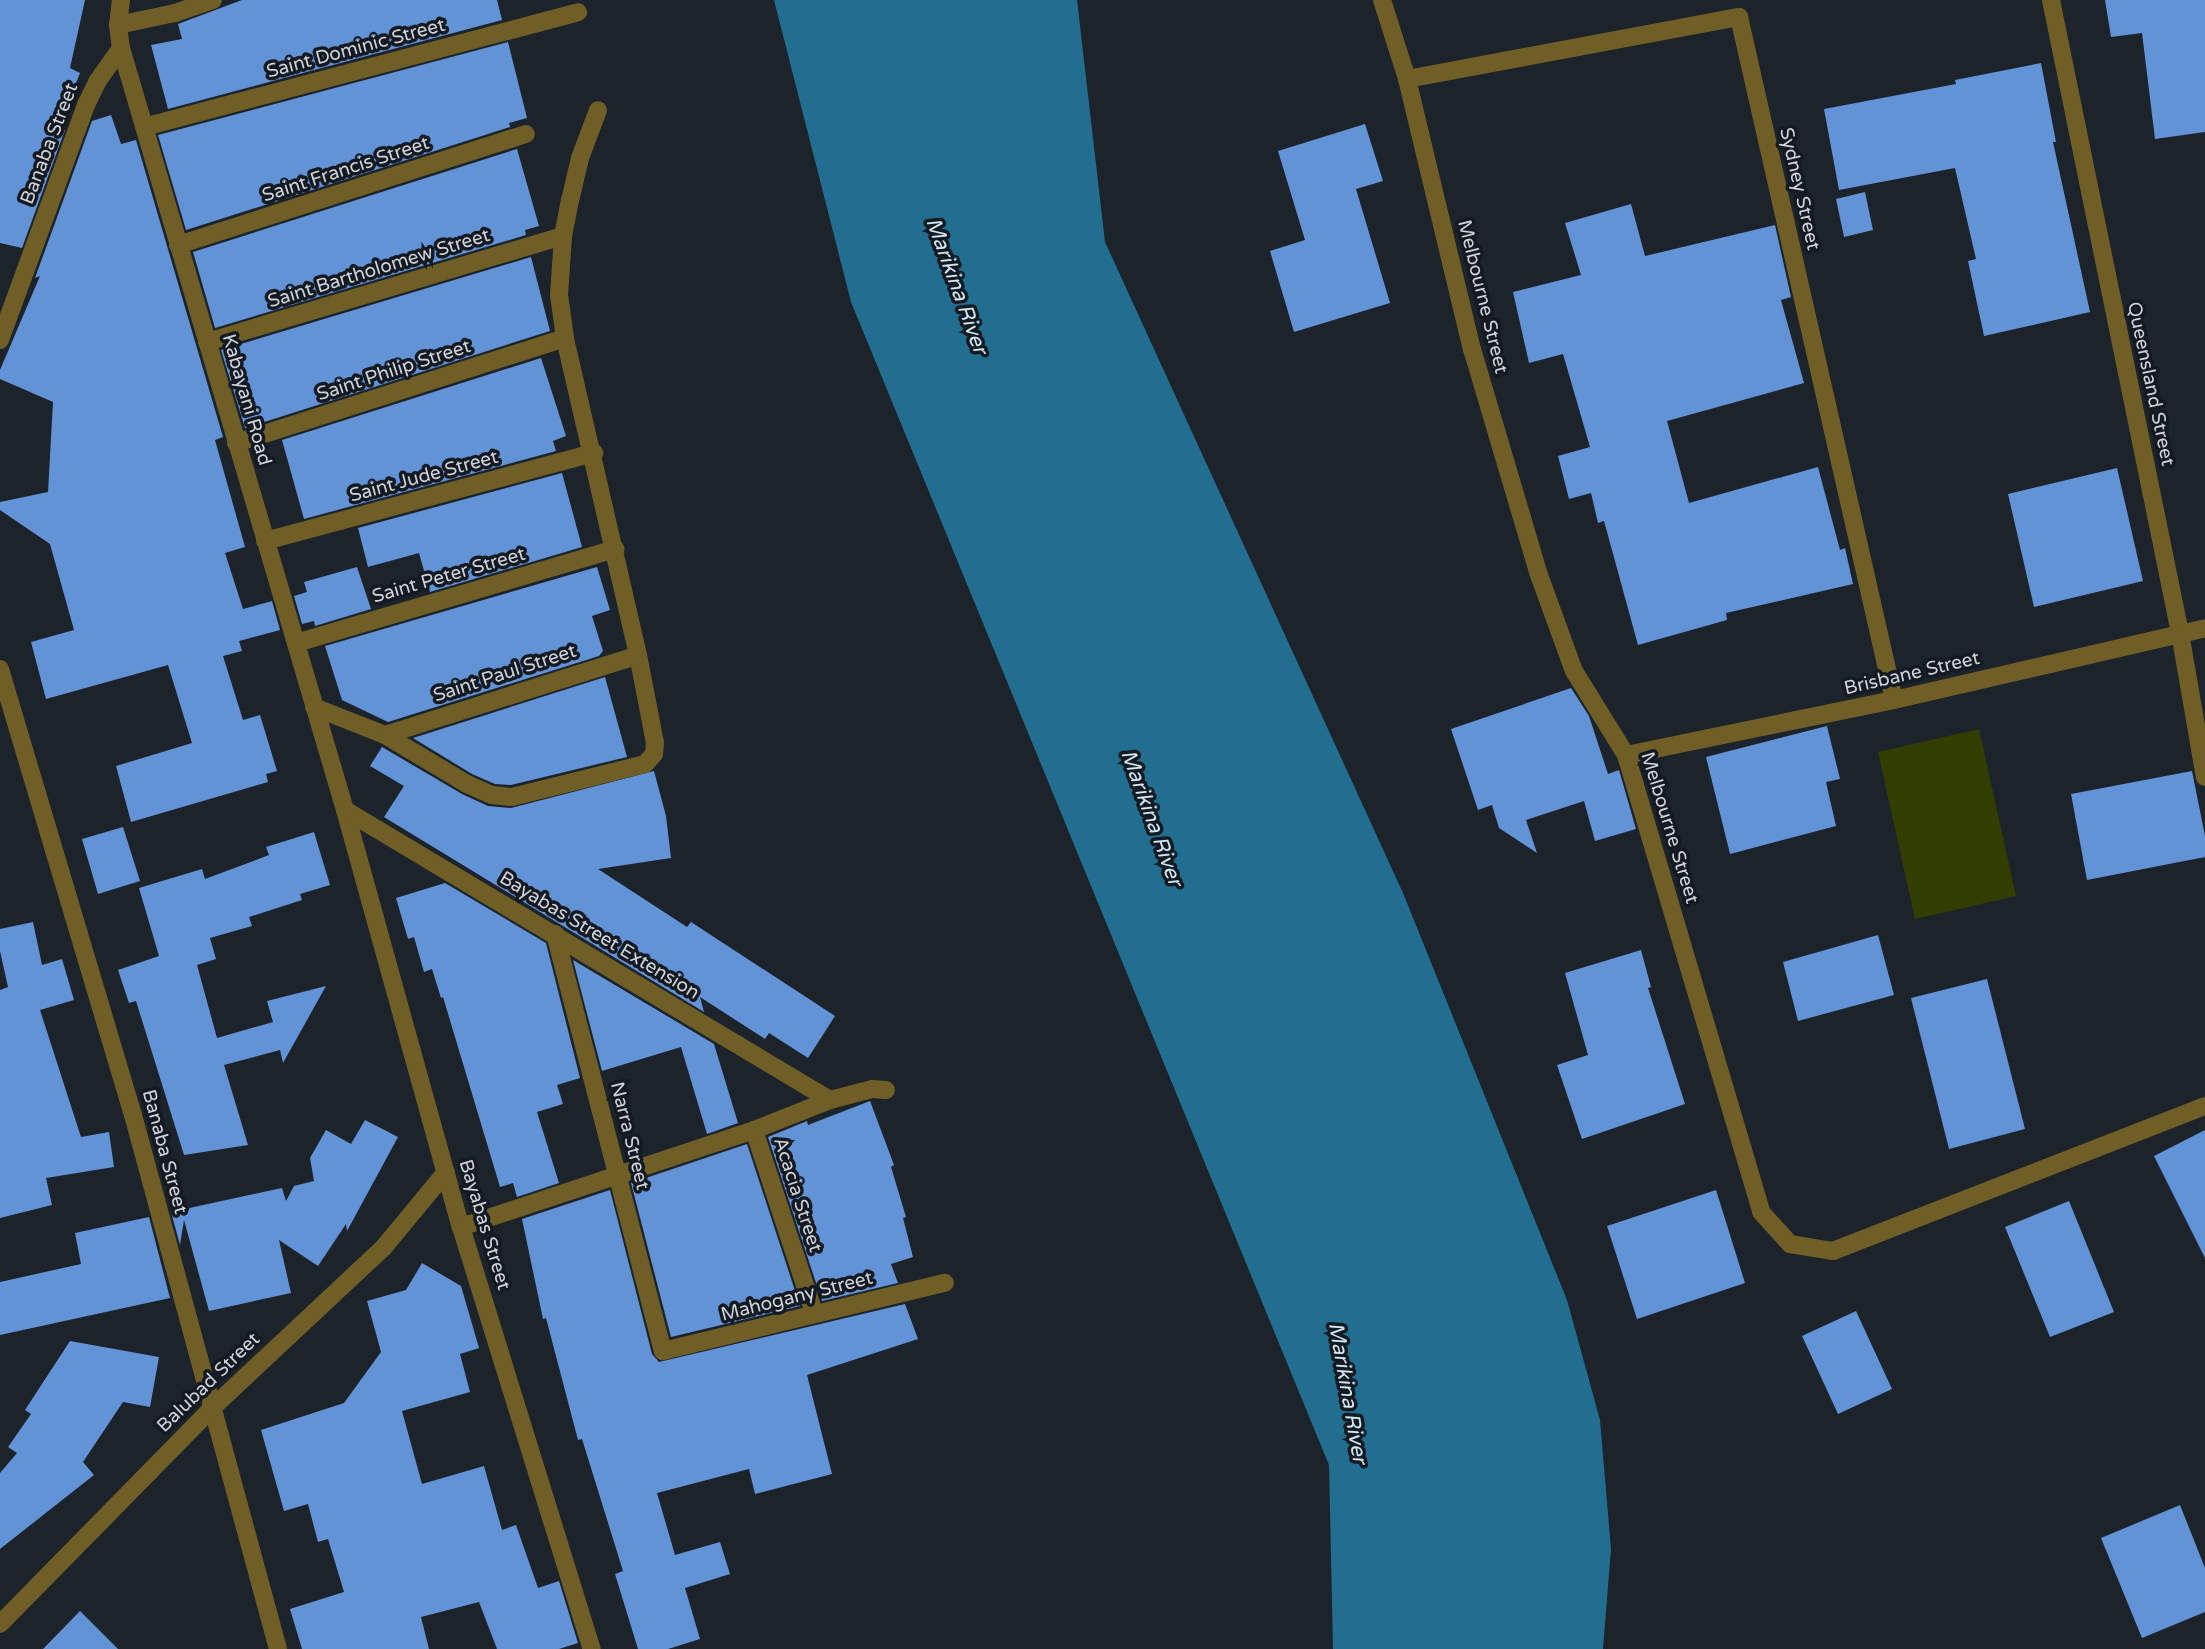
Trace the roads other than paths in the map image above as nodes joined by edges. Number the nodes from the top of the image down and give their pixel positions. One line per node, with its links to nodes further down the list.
1 (121, 0): 6 (street, Kabayani Road)
2 (213, 0): 6 (street)
3 (1382, 0): 8 (street, Melbourne Street)
4 (2051, 0): 22 (street, Queensland Street)
5 (578, 12): 10 (street, Saint Dominic Street)
6 (118, 25): 7 (street, Kabayani Road)
7 (121, 48): 10 (street, Kabayani Road); 15 (street, Banaba Street)
8 (1407, 79): 26 (street, Sydney Street); 29 (street, Melbourne Street)
9 (598, 110): 12 (street)
10 (144, 127): 13 (street, Kabayani Road)
11 (526, 134): 13 (street, Saint Francis Street)
12 (563, 236): 14 (street); 16 (street, Saint Bartholomew Street)
13 (178, 245): 16 (street, Kabayani Road)
14 (565, 338): 17 (street, Saint Philip Street); 18 (street)
15 (0, 340)
16 (207, 342): 17 (street, Kabayani Road)
17 (236, 443): 19 (street, Kabayani Road)
18 (594, 453): 19 (street, Saint Jude Street); 20 (street)
19 (265, 541): 23 (street, Kabayani Road)
20 (615, 549): 23 (street, Saint Peter Street); 24 (street)
21 (2205, 628): 22 (street, Brisbane Street)
22 (2180, 633): 26 (street, Brisbane Street); 30 (street, Queensland Street)
23 (296, 643): 27 (street, Kabayani Road)
24 (638, 655): 28 (street, Saint Paul Street); 28 (street)
25 (0, 669): 43 (street, Banaba Street)
26 (1894, 700): 29 (street, Brisbane Street)
27 (314, 706): 28 (street); 31 (street, Kabayani Road)
28 (385, 735)
29 (1626, 755): 35 (street, Melbourne Street)
30 (2205, 777)
31 (345, 810): 32 (street, Bayabas Street Extension); 37 (street, Bayabas Street)
32 (555, 934): 34 (street, Bayabas Street Extension); 38 (street, Narra Street)
33 (886, 1090): 34 (street)
34 (830, 1100): 36 (street)
35 (2205, 1106)
36 (754, 1130): 38 (street); 41 (street, Acacia Street)
37 (446, 1172): 39 (street, Bayabas Street); 43 (street, Balubad Street)
38 (617, 1174): 39 (street); 42 (street, Narra Street)
39 (461, 1227): 46 (street, Bayabas Street)
40 (945, 1283): 41 (street, Mahogany Street)
41 (814, 1313): 42 (street, Mahogany Street)
42 (660, 1348)
43 (211, 1409): 44 (street, Balubad Street); 45 (street, Banaba Street)
44 (0, 1624)
45 (278, 1649)
46 (592, 1649)

